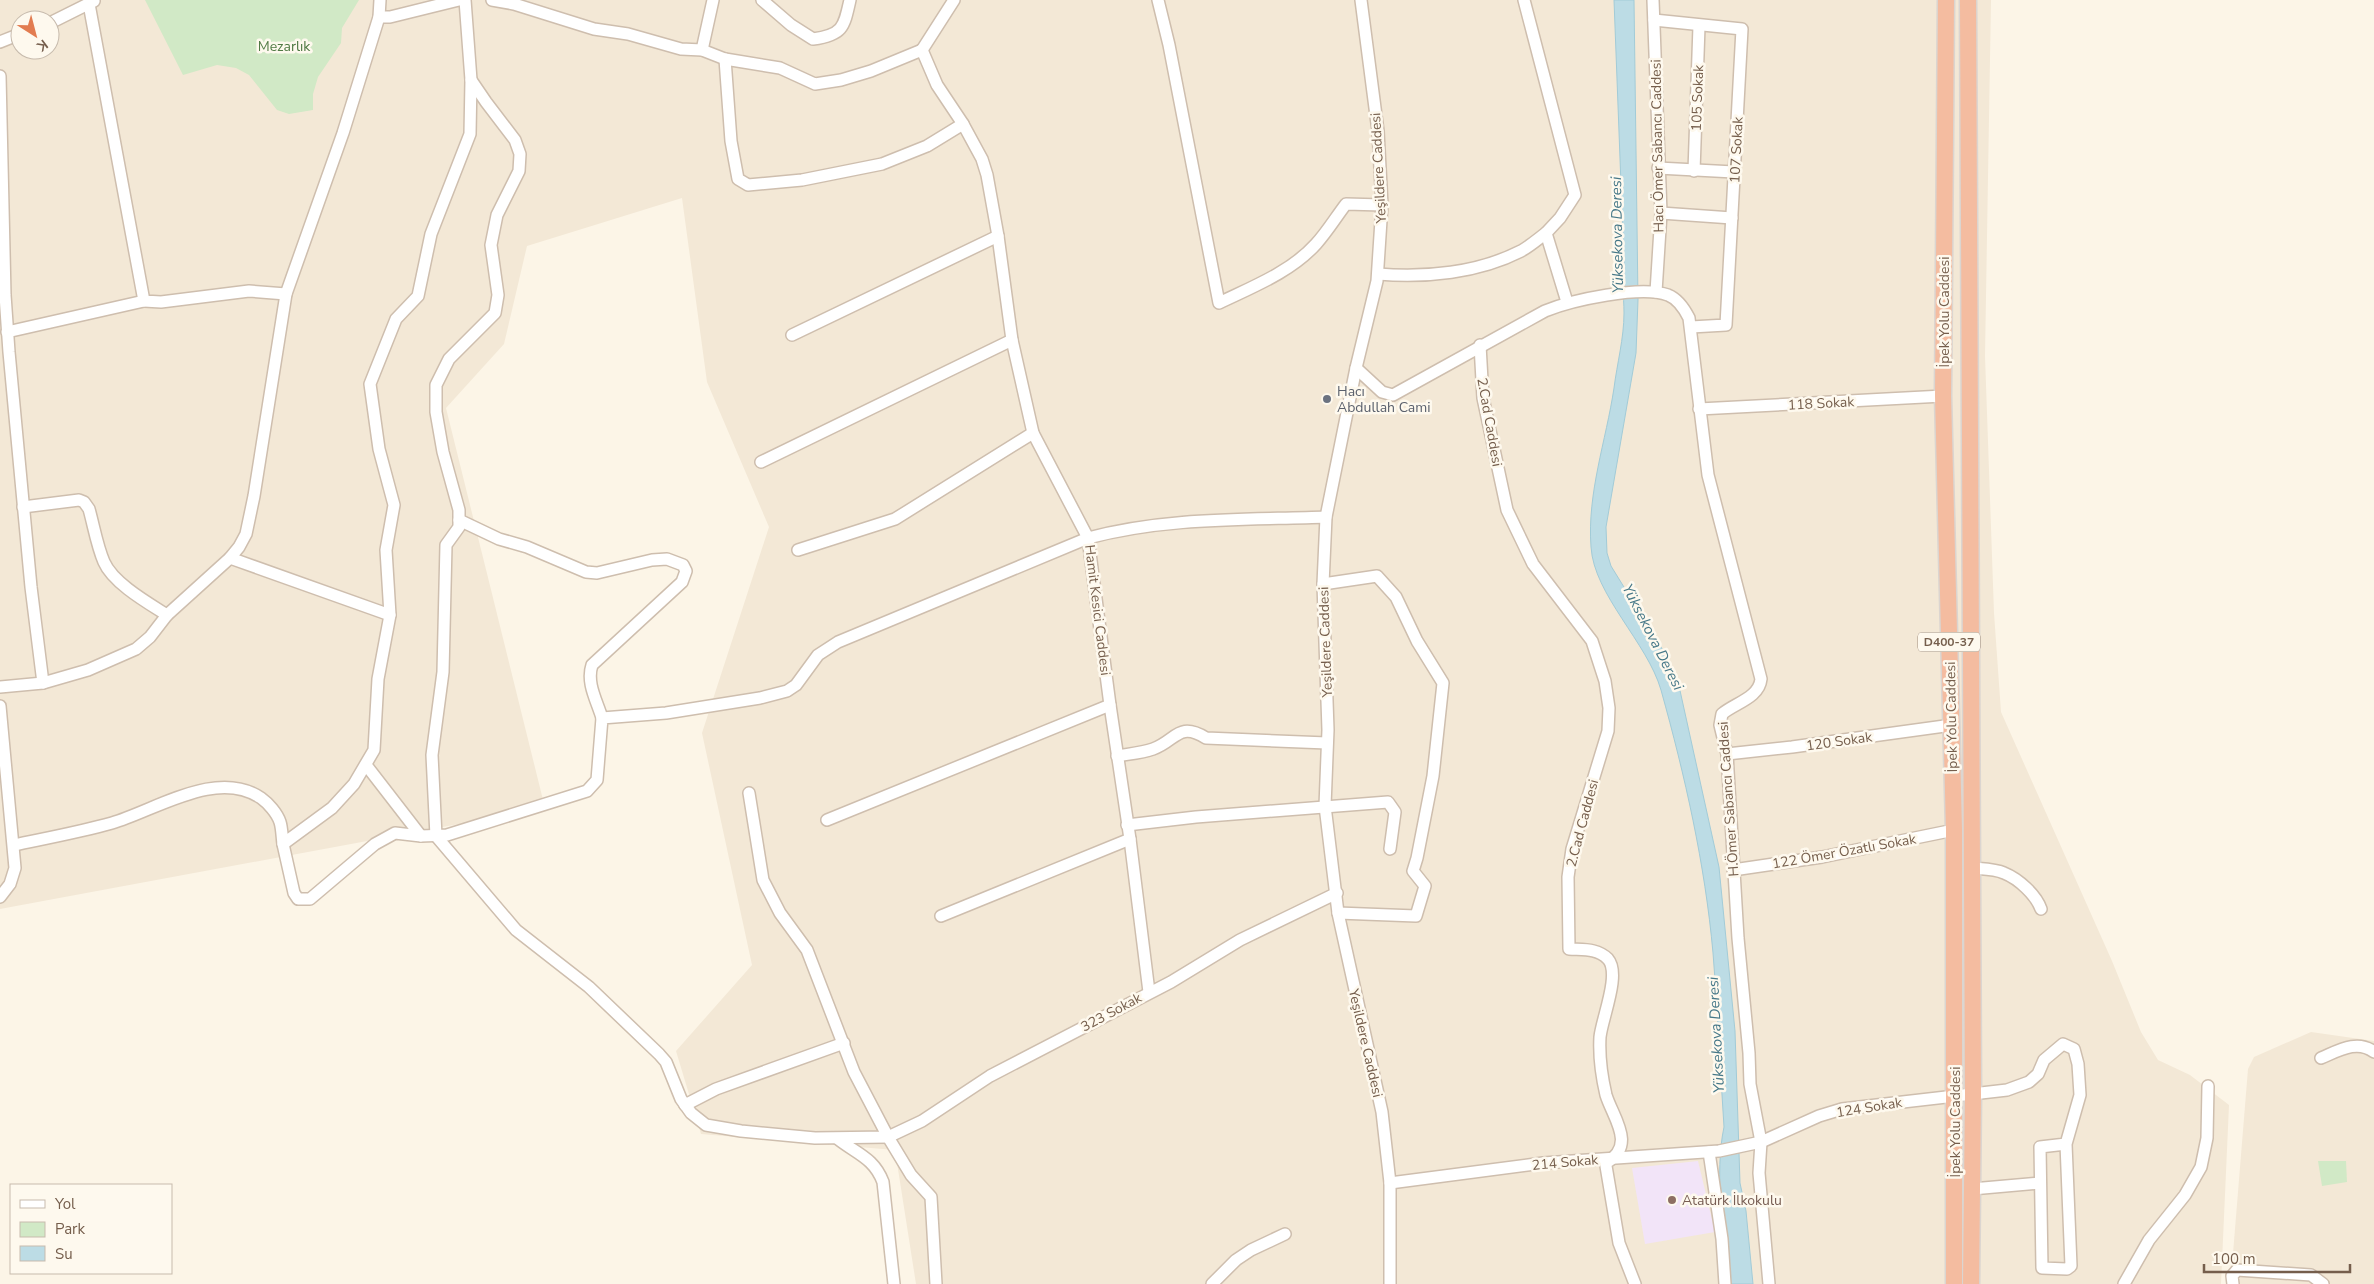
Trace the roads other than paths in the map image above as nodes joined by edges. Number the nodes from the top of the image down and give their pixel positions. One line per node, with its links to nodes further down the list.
1 (380, 0): 16 (street)
2 (459, 0): 16 (street)
3 (465, 0): 24 (street)
4 (492, 0): 20 (street)
5 (714, 0): 20 (street)
6 (762, 0): 7 (street)
7 (850, 0)
8 (954, 0): 21 (street)
9 (1158, 0): 29 (street)
10 (1361, 0): 29 (street, Yeşildere Caddesi)
11 (1524, 0): 32 (street)
12 (1652, 0): 18 (street, Hacı Ömer Sabancı Caddesi)
13 (1946, 0): 47 (highway, İpek Yolu Caddesi / D400-37)
14 (1968, 0): 81 (highway, İpek Yolu Caddesi / D400-37)
15 (92, 2): 17 (street); 39 (street)
16 (380, 17): 37 (street)
17 (60, 18)
18 (1654, 20): 19 (street, 107 Sokak); 26 (street, Hacı Ömer Sabancı Caddesi)
19 (1699, 26): 27 (street, 105 Sokak); 28 (street, 107 Sokak)
20 (702, 50): 22 (street)
21 (922, 50): 22 (street); 25 (street, Hamit Kesici Caddesi)
22 (725, 59): 25 (street)
23 (0, 76): 34 (street)
24 (471, 80): 53 (street); 58 (street)
25 (963, 124): 33 (street, Hamit Kesici Caddesi)
26 (1658, 168): 27 (street); 30 (street, Hacı Ömer Sabancı Caddesi)
27 (1694, 171): 28 (street)
28 (1734, 172): 31 (street, 107 Sokak)
29 (1382, 205): 35 (street, Yeşildere Caddesi)
30 (1660, 213): 31 (street); 36 (street, Hacı Ömer Sabancı Caddesi)
31 (1732, 218): 41 (street, 107 Sokak)
32 (1546, 233): 35 (street); 40 (street)
33 (998, 236): 43 (street); 44 (street, Hamit Kesici Caddesi)
34 (2, 239): 38 (street)
35 (1378, 274): 46 (street, Yeşildere Caddesi)
36 (1651, 292): 40 (street); 41 (street, H.Ömer Sabancı Caddesi)
37 (286, 294): 39 (street); 56 (street)
38 (2, 295): 42 (street)
39 (144, 301): 42 (street)
40 (1567, 302): 45 (street)
41 (1691, 326): 48 (street, H.Ömer Sabancı Caddesi)
42 (7, 332): 51 (street)
43 (792, 335)
44 (1012, 340): 49 (street, Hamit Kesici Caddesi); 50 (street)
45 (1480, 345): 46 (street); 102 (street, 2.Cad Caddesi)
46 (1356, 368): 52 (street, Yeşildere Caddesi)
47 (1943, 396): 48 (street, 118 Sokak); 65 (highway, İpek Yolu Caddesi / D400-37)
48 (1699, 409): 67 (street, H.Ömer Sabancı Caddesi)
49 (1033, 433): 54 (street, Hamit Kesici Caddesi); 55 (street)
50 (761, 462)
51 (23, 507): 59 (street); 60 (street)
52 (1326, 518): 54 (street); 57 (street, Yeşildere Caddesi)
53 (459, 520): 64 (street); 76 (street)
54 (1088, 538): 62 (street, Hamit Kesici Caddesi); 64 (street)
55 (798, 550)
56 (230, 558): 58 (street); 59 (street)
57 (1323, 584): 66 (street, Yeşildere Caddesi); 86 (street)
58 (390, 614): 69 (street)
59 (167, 615): 60 (street)
60 (43, 683): 61 (street)
61 (0, 687)
62 (1110, 705): 68 (street, Hamit Kesici Caddesi); 72 (street)
63 (0, 706): 78 (street)
64 (602, 718): 76 (street)
65 (1952, 725): 67 (street, 120 Sokak); 74 (highway, İpek Yolu Caddesi / D400-37)
66 (1327, 743): 68 (street); 71 (street, Yeşildere Caddesi)
67 (1727, 754): 82 (street, H.Ömer Sabancı Caddesi)
68 (1117, 756): 73 (street, Hamit Kesici Caddesi)
69 (366, 765): 75 (street); 79 (street)
70 (749, 793): 89 (street)
71 (1325, 806): 73 (street); 80 (street); 83 (street, Yeşildere Caddesi)
72 (827, 820)
73 (1127, 825): 77 (street, Hamit Kesici Caddesi)
74 (1954, 830): 82 (street, 122 Ömer Özatlı Sokak); 94 (highway, İpek Yolu Caddesi / D400-37)
75 (422, 836): 76 (street); 79 (street)
76 (436, 836): 95 (street)
77 (1130, 839): 87 (street); 88 (street, Hamit Kesici Caddesi)
78 (14, 844): 79 (street); 84 (street)
79 (283, 844)
80 (1390, 848)
81 (1972, 868): 85 (street); 93 (highway, İpek Yolu Caddesi / D400-37)
82 (1733, 870): 98 (street, H.Ömer Sabancı Caddesi)
83 (1337, 893): 86 (street, Yeşildere Caddesi); 88 (street, 323 Sokak)
84 (0, 897)
85 (2041, 909)
86 (1338, 913): 103 (street, Yeşildere Caddesi)
87 (941, 916)
88 (1149, 992): 96 (street, 323 Sokak)
89 (844, 1043): 95 (street); 96 (street)
90 (2374, 1052): 91 (street)
91 (2321, 1058)
92 (2208, 1086): 116 (street)
93 (1973, 1094): 94 (street, 124 Sokak); 99 (street, 124 Sokak); 105 (highway, İpek Yolu Caddesi / D400-37)
94 (1955, 1096): 98 (street, 124 Sokak); 114 (highway, İpek Yolu Caddesi / D400-37)
95 (685, 1105): 97 (street)
96 (888, 1137): 97 (street); 108 (street)
97 (838, 1139): 107 (street)
98 (1761, 1142): 100 (street, 124 Sokak); 113 (street, H.Ömer Sabancı Caddesi)
99 (2066, 1144): 104 (street); 104 (street)
100 (1741, 1147): 101 (street, 214 Sokak)
101 (1714, 1152): 102 (street, 214 Sokak); 112 (street)
102 (1614, 1158): 103 (street, 214 Sokak); 111 (street, 2.Cad Caddesi)
103 (1390, 1183): 110 (street, Yeşildere Caddesi)
104 (2040, 1183): 105 (street)
105 (1972, 1189): 115 (highway, İpek Yolu Caddesi / D400-37)
106 (1286, 1234): 109 (street)
107 (894, 1284)
108 (936, 1284)
109 (1212, 1284)
110 (1390, 1284)
111 (1635, 1284)
112 (1725, 1284)
113 (1769, 1284)
114 (1954, 1284)
115 (1971, 1284)
116 (2124, 1284)
117 (2233, 1284): 118 (street)
118 (2323, 1284)

